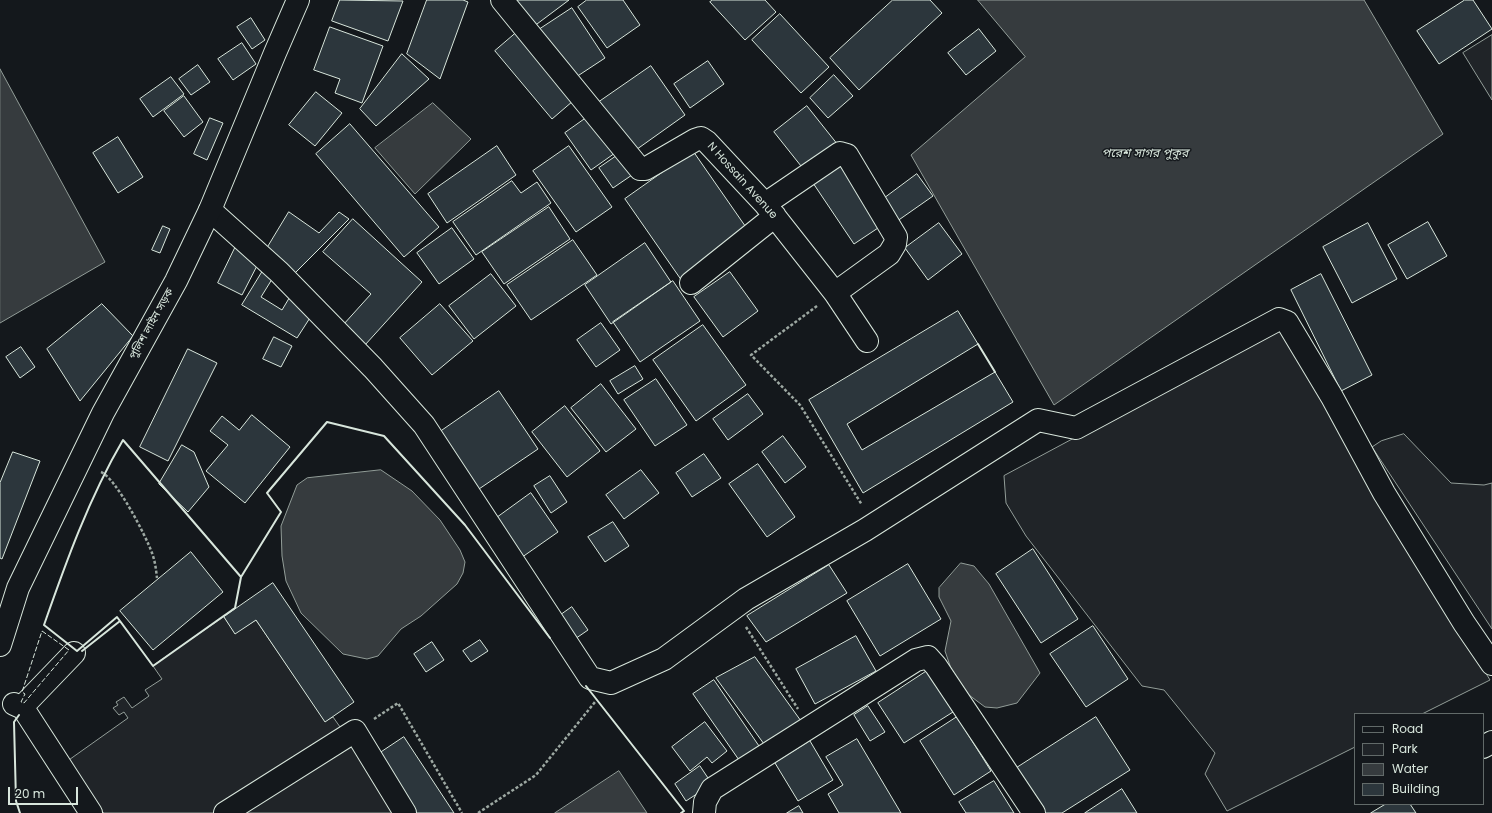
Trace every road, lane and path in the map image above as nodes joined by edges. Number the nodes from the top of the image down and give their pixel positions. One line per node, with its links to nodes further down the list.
1 (298, 0): 3 (street, পুলিশ লাইন সড়ক)
2 (502, 0): 4 (street, N Hossain Avenue)
3 (210, 210): 12 (street, পুলিশ লাইন সড়ক); 15 (street)
4 (770, 210): 5 (street); 6 (street, N Hossain Avenue); 6 (street)
5 (691, 283)
6 (835, 293): 7 (street, N Hossain Avenue); 9 (path)
7 (867, 342)
8 (101, 472): 10 (path)
9 (874, 525): 11 (street); 14 (street)
10 (157, 578)
11 (734, 608): 15 (street); 18 (path)
12 (0, 645)
13 (74, 654): 17 (street)
14 (1492, 664)
15 (618, 680): 24 (path)
16 (64, 681): 17 (street)
17 (22, 709): 20 (street)
18 (810, 728): 25 (street); 26 (street)
19 (355, 731): 21 (street); 22 (street); 23 (path)
20 (91, 813)
21 (226, 813)
22 (405, 813)
23 (462, 813)
24 (478, 813)
25 (704, 813)
26 (1034, 813)

